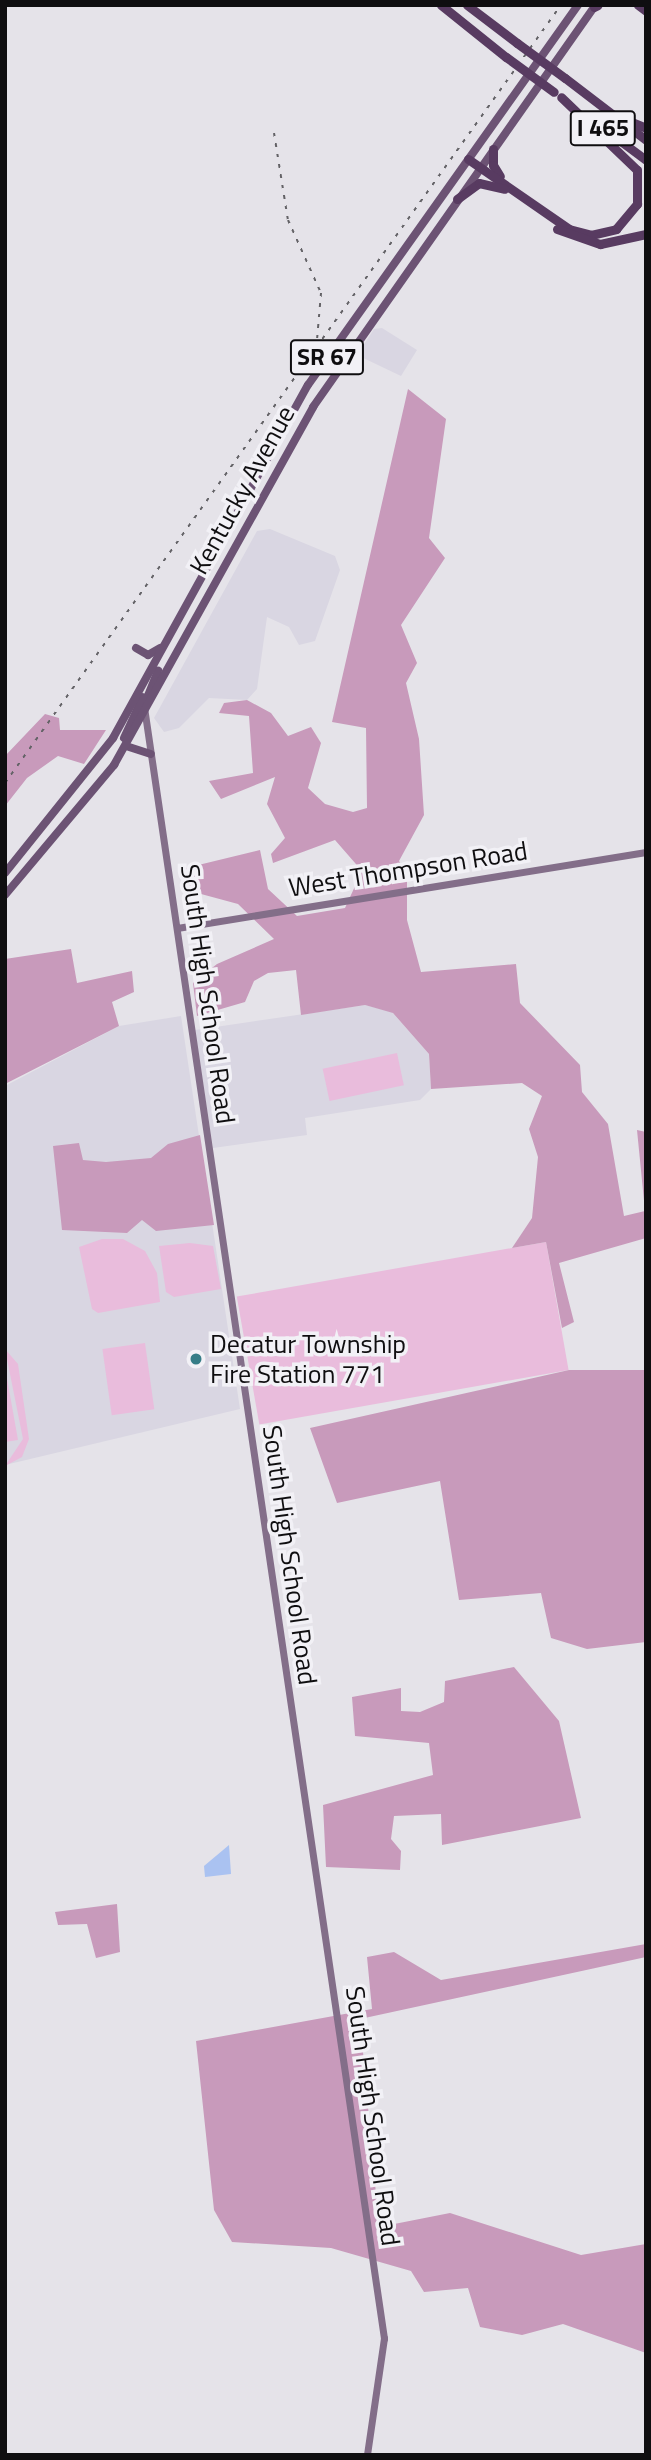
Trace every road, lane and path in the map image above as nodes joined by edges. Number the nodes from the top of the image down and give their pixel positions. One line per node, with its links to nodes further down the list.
1 (441, 5): 7 (highway, I 465, bridge)
2 (467, 5): 8 (highway, I 465, bridge)
3 (578, 5): 12 (main road, Kentucky Avenue / SR 67)
4 (638, 5): 6 (highway)
5 (596, 6): 11 (main road, Kentucky Avenue)
6 (646, 11)
7 (558, 95): 13 (highway, I 465); 16 (highway)
8 (604, 108): 9 (highway); 10 (highway, I 465)
9 (646, 128)
10 (646, 140)
11 (493, 149): 14 (main road, Kentucky Avenue); 16 (highway)
12 (468, 159): 14 (highway); 19 (main road, Kentucky Avenue / SR 67)
13 (646, 160)
14 (479, 168): 15 (highway); 16 (highway); 17 (main road, Kentucky Avenue)
15 (496, 184): 17 (highway, SR 67); 18 (highway)
16 (509, 186)
17 (457, 199): 23 (main road, Kentucky Avenue / SR 67)
18 (646, 234)
19 (175, 626): 20 (main road, Kentucky Avenue / SR 67); 23 (main road)
20 (167, 641): 21 (main road); 22 (main road, Kentucky Avenue / SR 67)
21 (136, 648)
22 (142, 694): 23 (main road, South High School Road); 26 (main road); 28 (main road, Kentucky Avenue / SR 67)
23 (145, 711): 24 (main road, Kentucky Avenue / SR 67); 25 (main road, South High School Road)
24 (126, 746): 25 (main road); 26 (main road, Kentucky Avenue / SR 67)
25 (151, 754): 30 (main road, South High School Road)
26 (93, 796): 29 (main road, Kentucky Avenue / SR 67)
27 (646, 852): 30 (main road, West Thompson Road)
28 (5, 873)
29 (5, 895)
30 (177, 928): 31 (main road, South High School Road)
31 (367, 2455)

